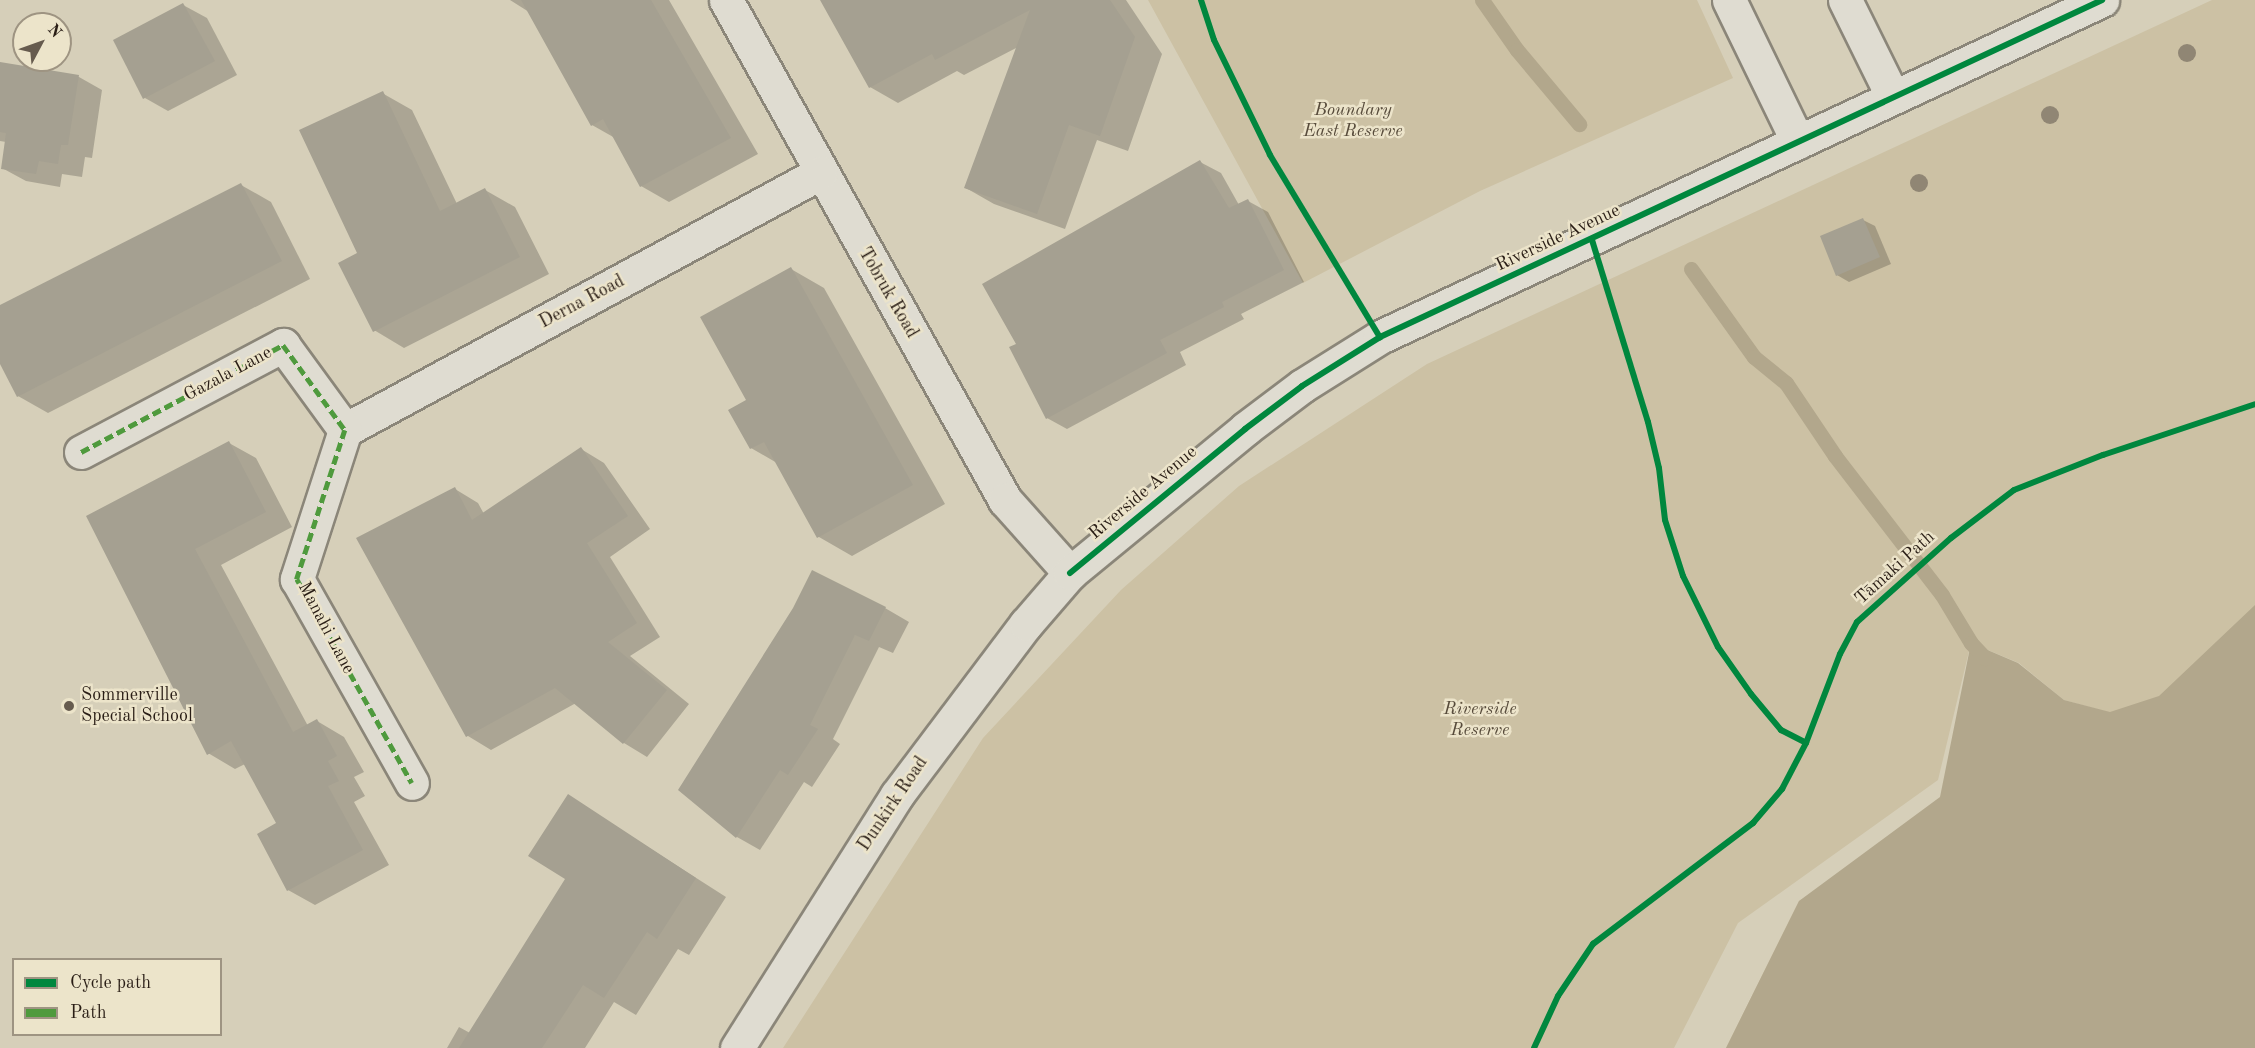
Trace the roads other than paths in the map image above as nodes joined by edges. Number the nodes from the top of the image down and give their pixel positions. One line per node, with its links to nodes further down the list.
1 (726, 0): 8 (street, Tobruk Road)
2 (1729, 0): 7 (street)
3 (1845, 0): 6 (street)
4 (2102, 0): 5 (street, Riverside Avenue)
5 (2062, 8): 6 (street, Riverside Avenue)
6 (1893, 98): 7 (street, Riverside Avenue)
7 (1798, 142): 11 (street, Riverside Avenue)
8 (820, 173): 9 (street, Derna Road); 11 (street, Tobruk Road)
9 (345, 430): 10 (street, Gazala Lane); 12 (street, Manahi Lane)
10 (81, 452)
11 (1070, 573): 13 (street, Dunkirk Road)
12 (412, 783)
13 (737, 1048)

